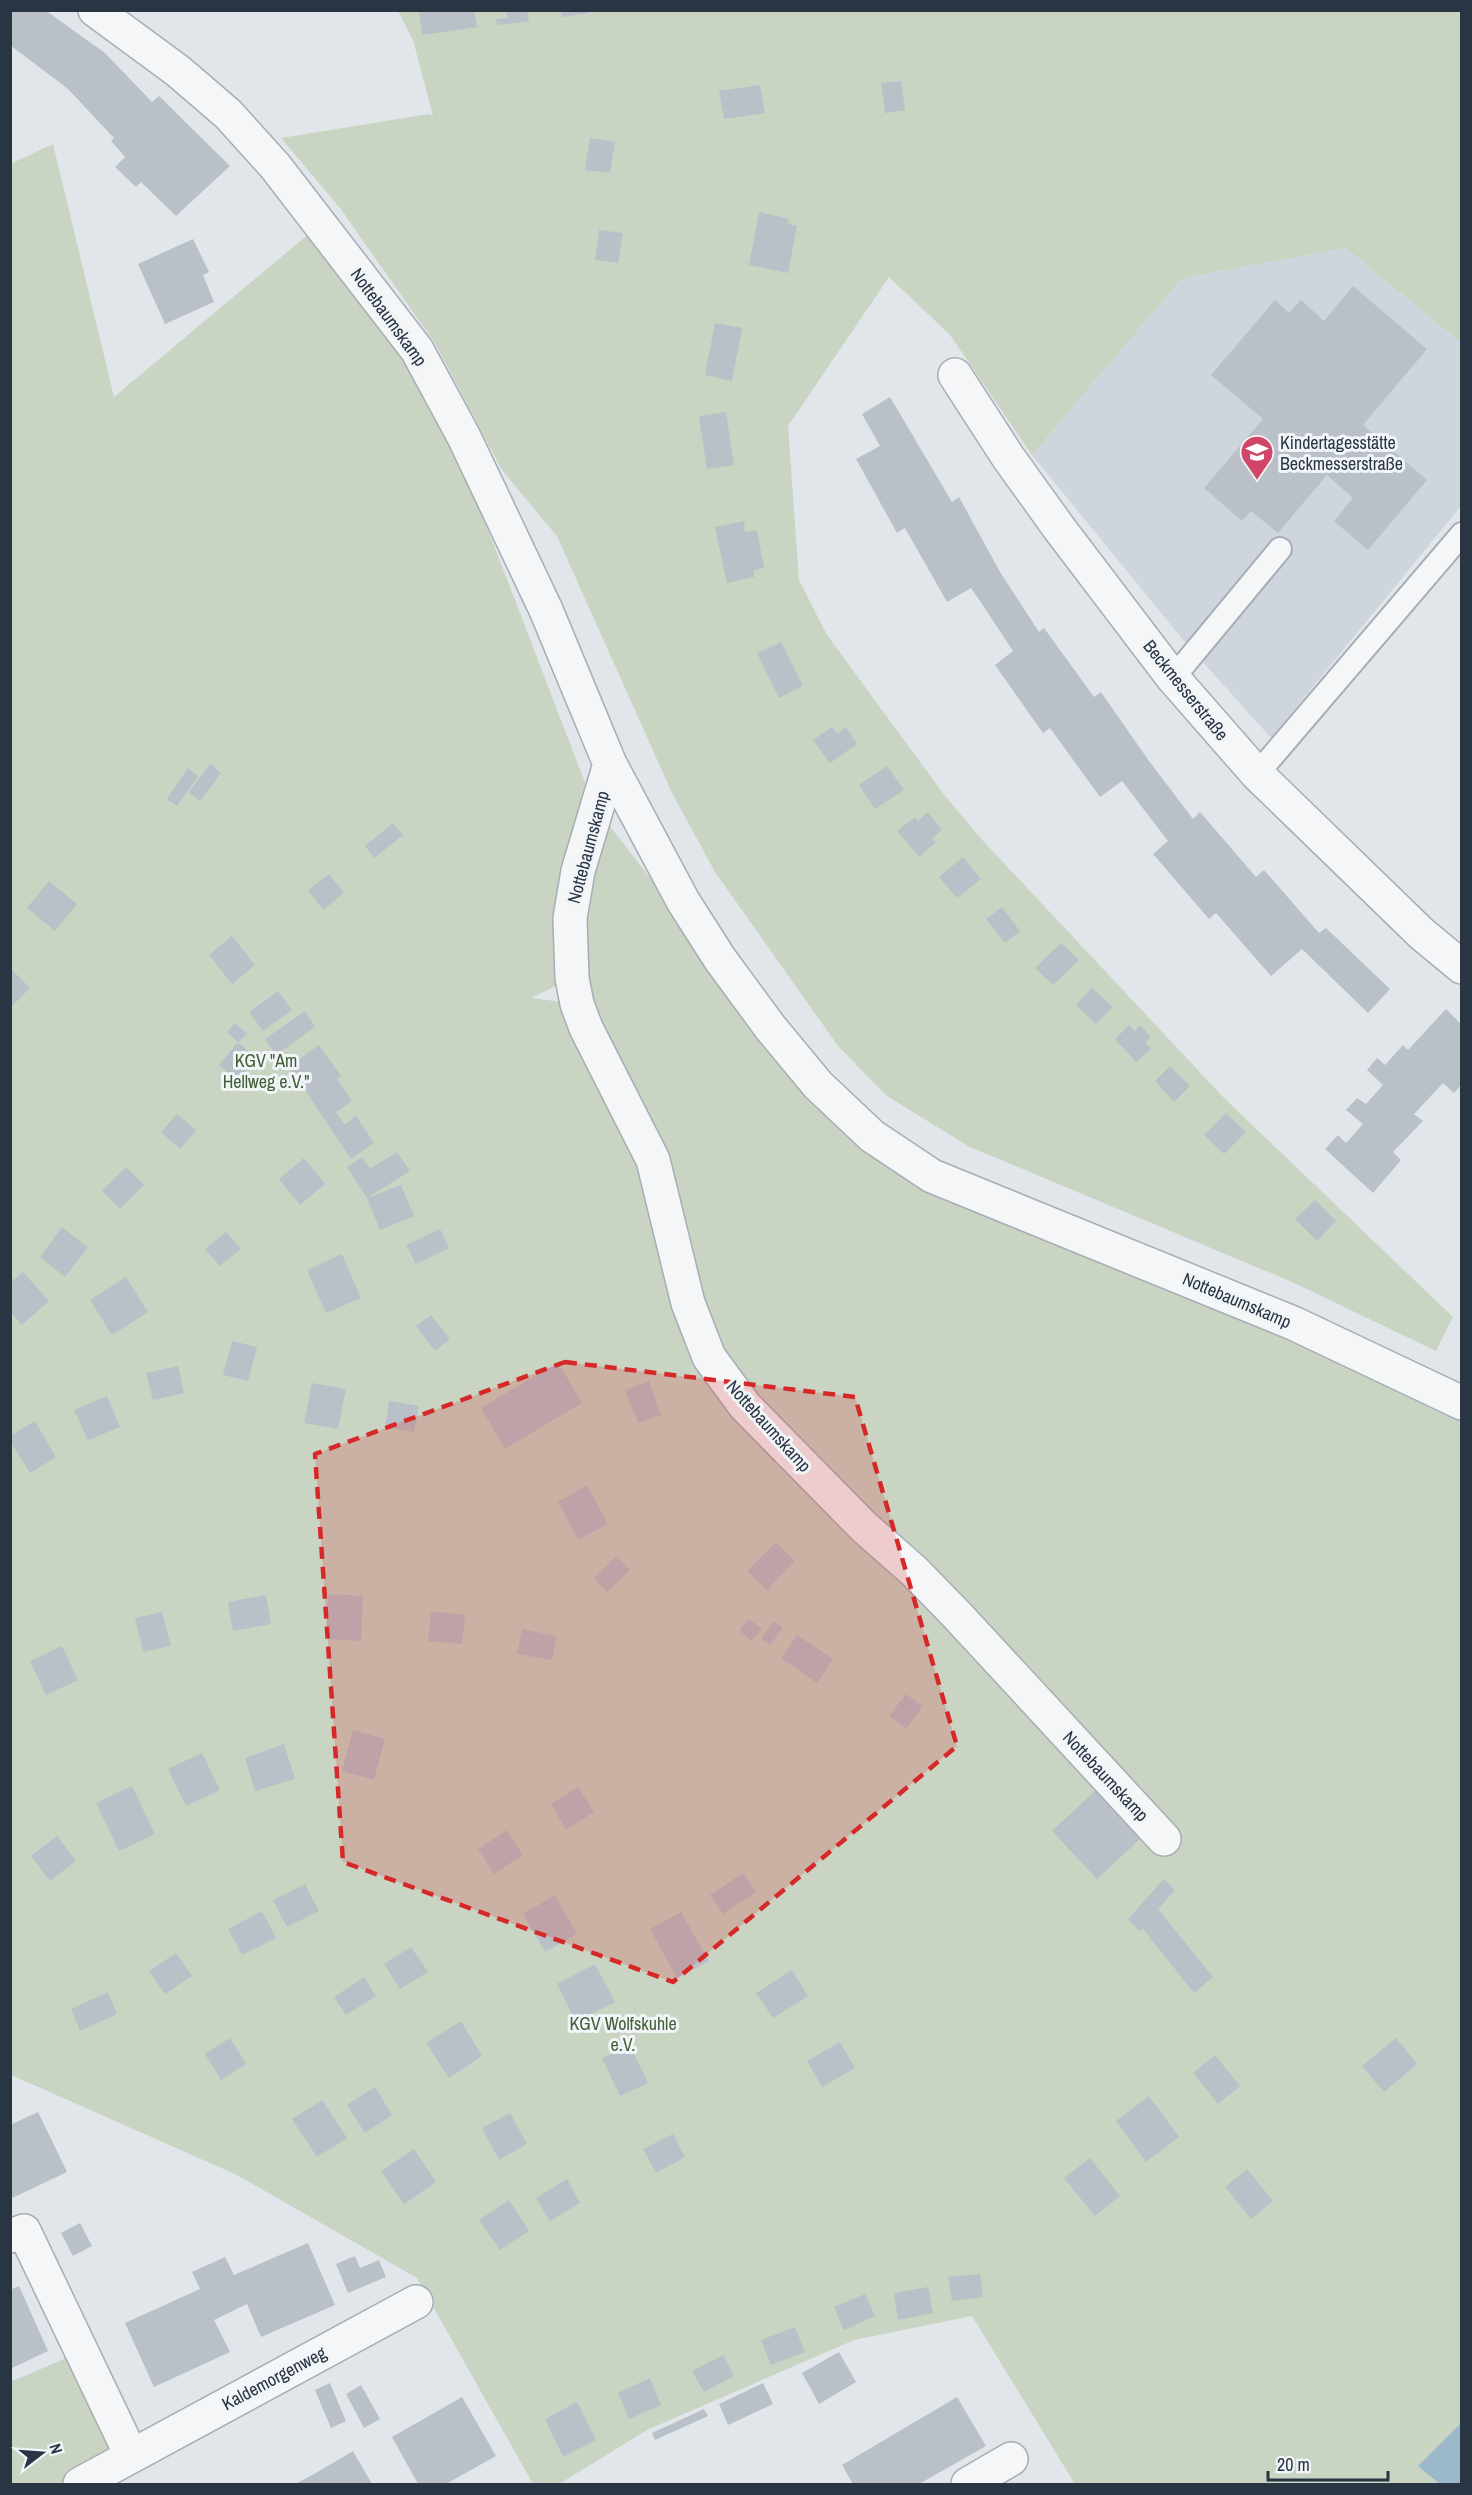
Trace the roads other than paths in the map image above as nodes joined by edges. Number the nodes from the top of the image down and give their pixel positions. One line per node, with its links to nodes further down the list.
1 (95, 10): 6 (street, Nottebaumskamp)
2 (955, 375): 5 (street, Beckmesserstraße)
3 (1461, 534): 7 (lane)
4 (1280, 549): 5 (lane)
5 (1173, 678): 7 (street, Beckmesserstraße)
6 (610, 764): 9 (street, Nottebaumskamp); 10 (street, Nottebaumskamp)
7 (1257, 774): 8 (street, Beckmesserstraße)
8 (1461, 967)
9 (1461, 1403)
10 (1164, 1839)
11 (10, 2236): 13 (street)
12 (416, 2302): 13 (street, Kaldemorgenweg)
13 (131, 2455): 15 (street, Kaldemorgenweg)
14 (1011, 2459): 16 (street)
15 (80, 2484)
16 (968, 2484)

